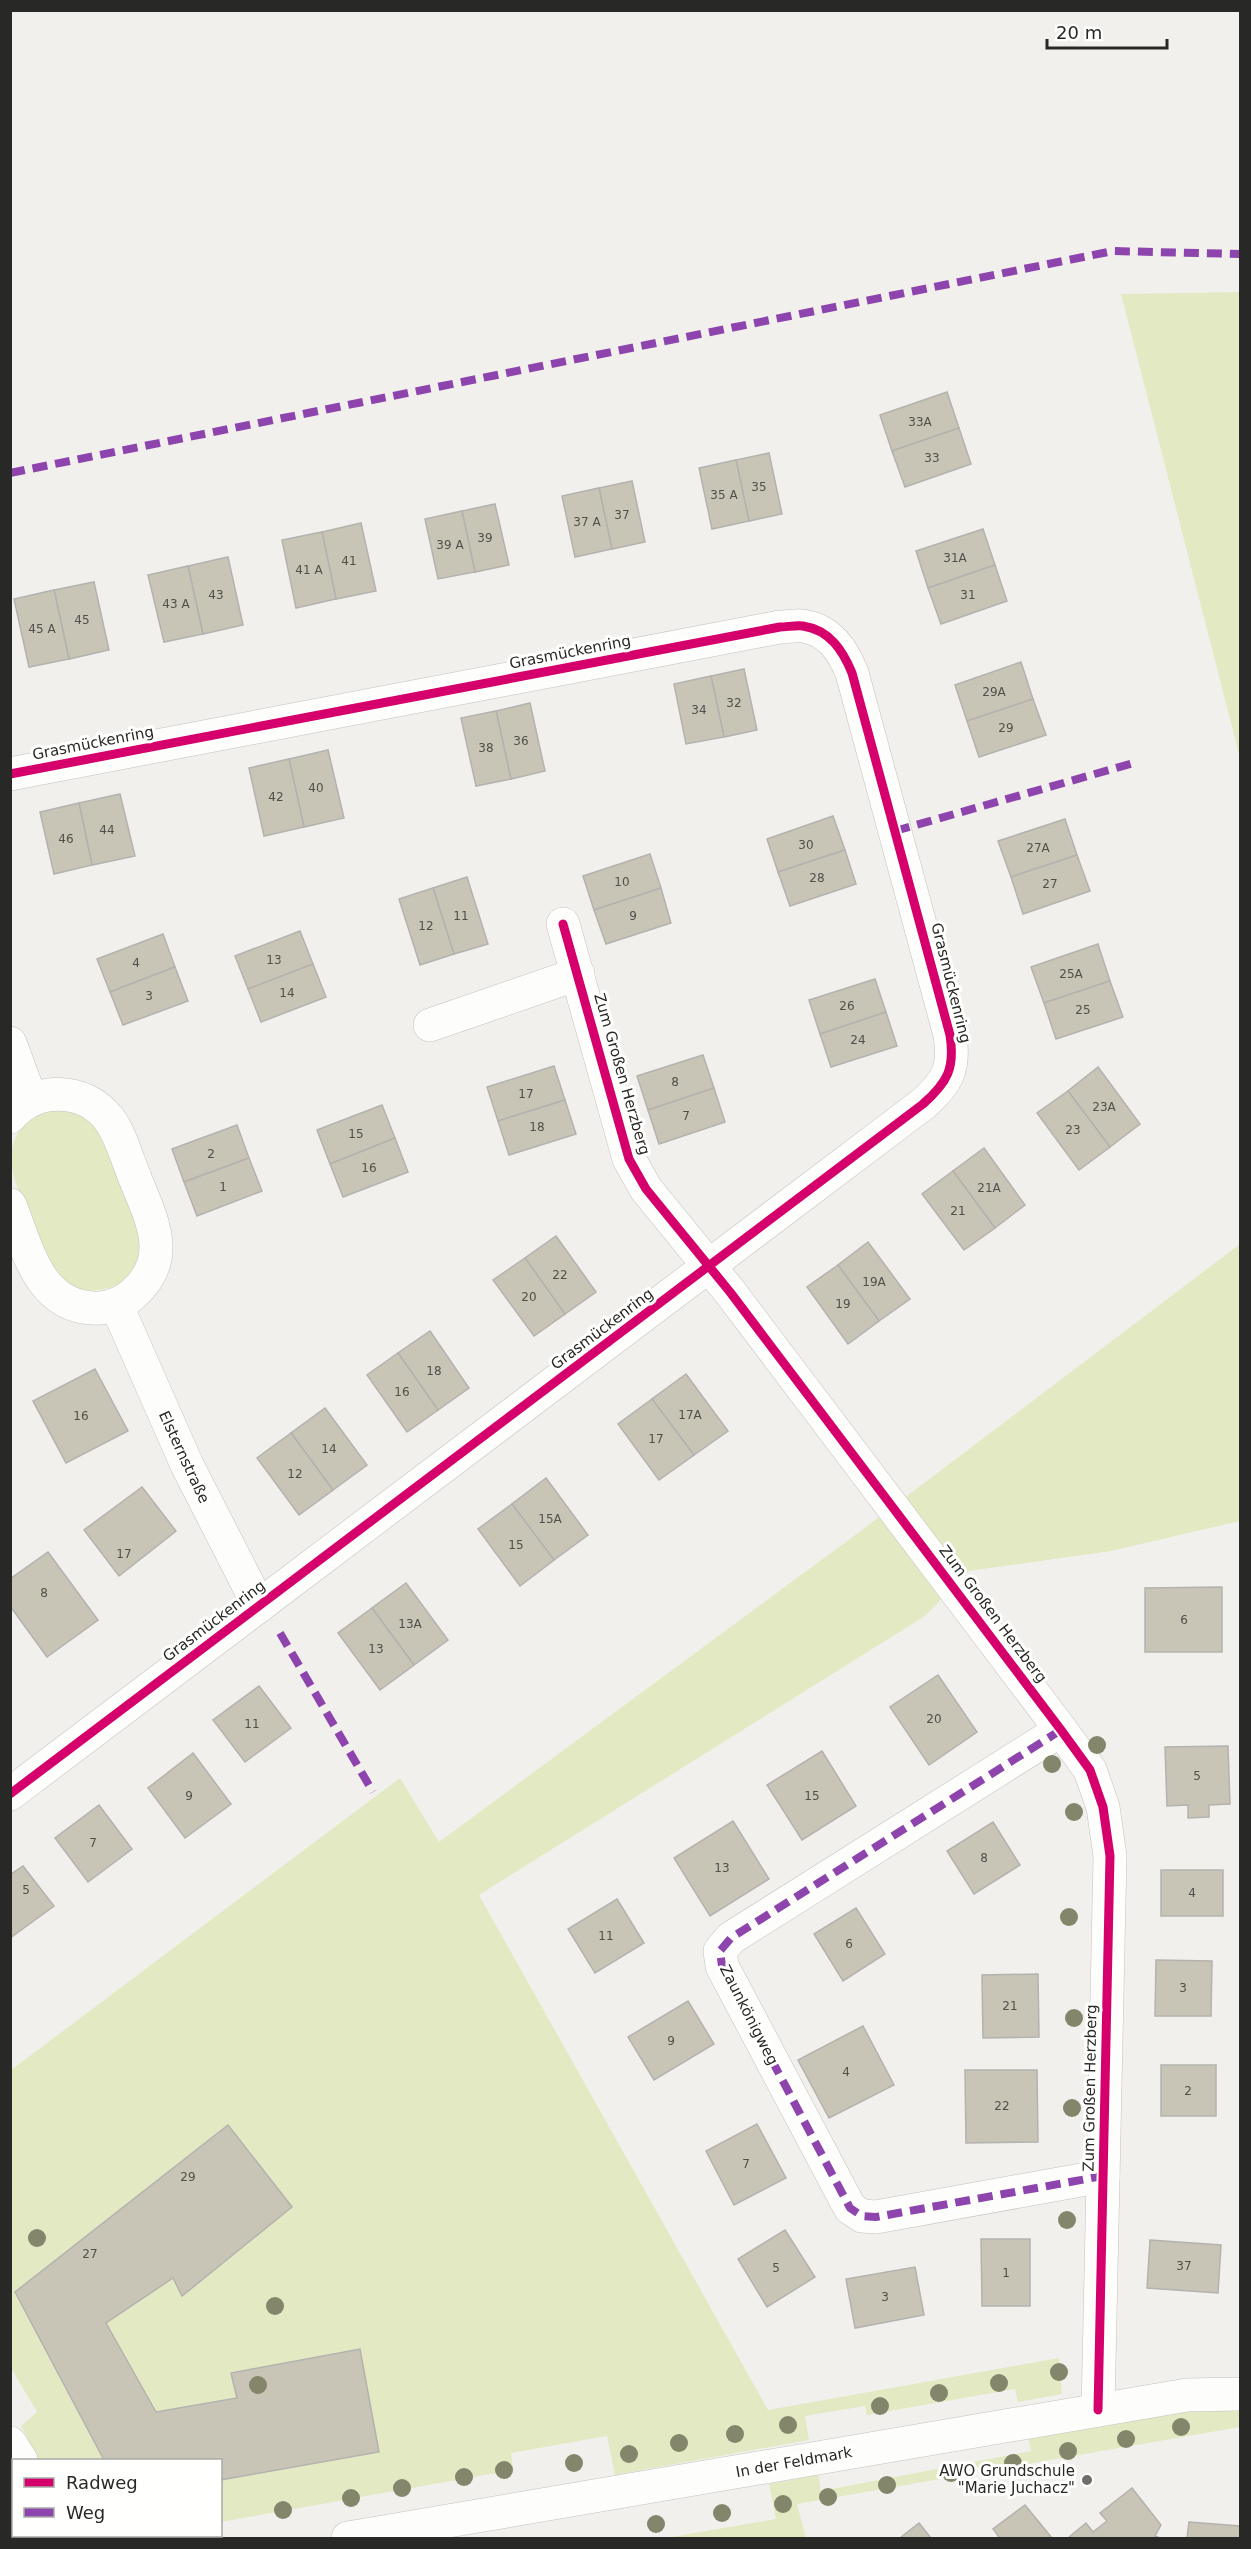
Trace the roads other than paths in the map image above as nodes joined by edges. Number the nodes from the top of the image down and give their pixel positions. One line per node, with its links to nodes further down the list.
1 (10, 774): 8 (street, Grasmückenring)
2 (563, 924): 3 (street, Zum Großen Herzberg)
3 (578, 974): 4 (street); 8 (street, Zum Großen Herzberg)
4 (430, 1025)
5 (10, 1043): 6 (street)
6 (21, 1109): 9 (street)
7 (10, 1205): 9 (street)
8 (709, 1267): 10 (street, Grasmückenring); 11 (street, Zum Großen Herzberg)
9 (116, 1304): 10 (street, Elsternstraße)
10 (259, 1606): 12 (street, Grasmückenring)
11 (1061, 1730): 13 (street, Zum Großen Herzberg); 13 (street, Zaunkönigweg)
12 (10, 1794)
13 (1103, 2176): 15 (street, Zum Großen Herzberg)
14 (1240, 2394): 15 (street, In der Feldmark)
15 (1098, 2410): 18 (street, In der Feldmark)
16 (10, 2443): 17 (street)
17 (20, 2459)
18 (348, 2538)

